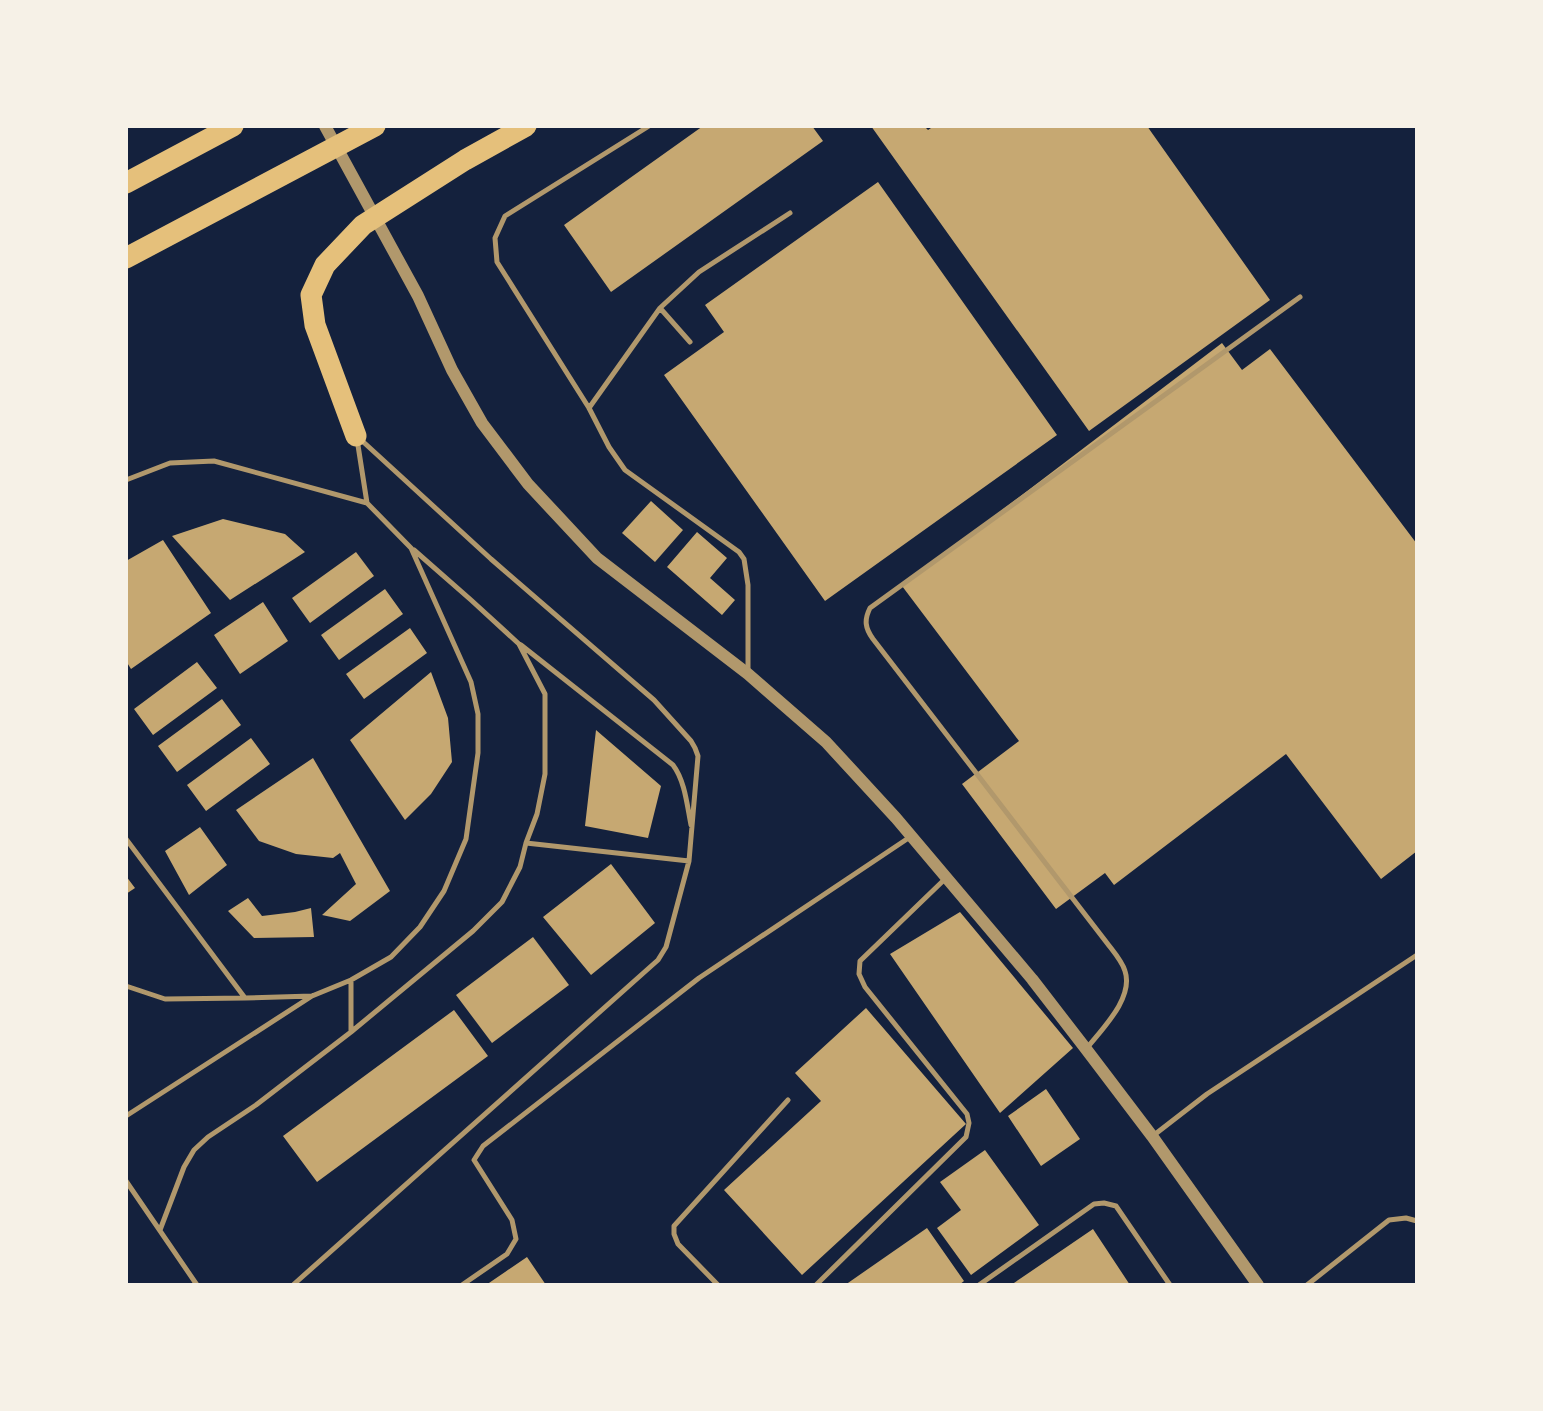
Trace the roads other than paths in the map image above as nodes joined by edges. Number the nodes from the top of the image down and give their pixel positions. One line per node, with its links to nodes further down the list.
1 (233, 126): 6 (highway)
2 (325, 126): 18 (street)
3 (375, 126): 8 (highway)
4 (526, 126): 13 (highway)
5 (649, 126): 12 (lane)
6 (126, 183)
7 (790, 213): 10 (lane)
8 (126, 258)
9 (1300, 297): 31 (lane)
10 (660, 308): 11 (lane); 12 (lane)
11 (690, 342)
12 (589, 408): 18 (lane)
13 (356, 436): 15 (lane); 19 (lane)
14 (126, 480): 15 (lane)
15 (367, 503): 16 (lane)
16 (411, 548): 17 (lane); 26 (lane)
17 (519, 643): 19 (lane); 22 (lane)
18 (748, 674): 20 (street)
19 (692, 833): 23 (lane)
20 (911, 836): 24 (street); 40 (lane)
21 (126, 839): 29 (lane)
22 (526, 843): 23 (lane); 30 (lane)
23 (689, 861): 39 (lane)
24 (946, 878): 31 (street); 42 (lane)
25 (1417, 955): 34 (lane)
26 (351, 980): 28 (lane); 30 (lane)
27 (126, 986): 29 (lane)
28 (312, 996): 29 (lane); 33 (lane)
29 (245, 998)
30 (351, 1032): 37 (lane)
31 (1086, 1049): 34 (street)
32 (788, 1100): 41 (lane)
33 (126, 1116)
34 (1152, 1136): 45 (street)
35 (126, 1181): 37 (lane)
36 (1417, 1221): 46 (lane)
37 (160, 1230): 38 (lane)
38 (197, 1285)
39 (293, 1285)
40 (461, 1285)
41 (718, 1285)
42 (816, 1285)
43 (979, 1285): 44 (lane)
44 (1170, 1285)
45 (1258, 1285)
46 (1307, 1285)

